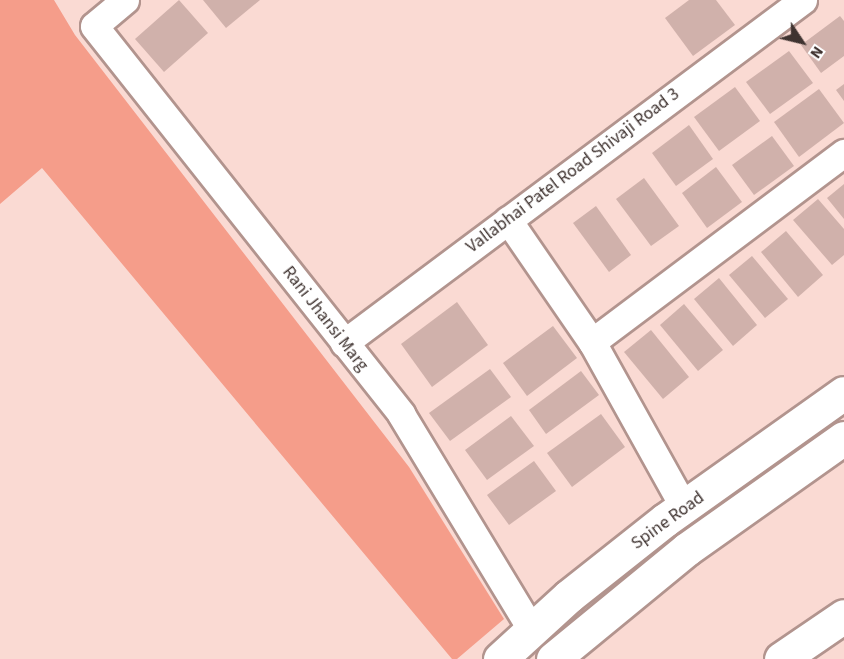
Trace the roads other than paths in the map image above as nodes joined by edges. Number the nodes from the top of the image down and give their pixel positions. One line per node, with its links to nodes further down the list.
1 (125, 0): 7 (street, Rani Jhansi Marg)
2 (803, 0): 3 (street, Vallabhai Patel Road Shivaji Road 3)
3 (770, 9): 5 (street, Vallabhai Patel Road Shivaji Road 3)
4 (844, 153): 6 (street)
5 (508, 220): 6 (street); 7 (street, Vallabhai Patel Road Shivaji Road 3)
6 (591, 342): 10 (street)
7 (344, 343): 12 (street, Rani Jhansi Marg)
8 (844, 393): 10 (main road, Spine Road)
9 (844, 438): 14 (main road, Spine Road)
10 (684, 507): 12 (main road, Spine Road)
11 (844, 616): 15 (main road)
12 (532, 630): 13 (main road, Spine Road)
13 (500, 659)
14 (553, 659)
15 (782, 659)

